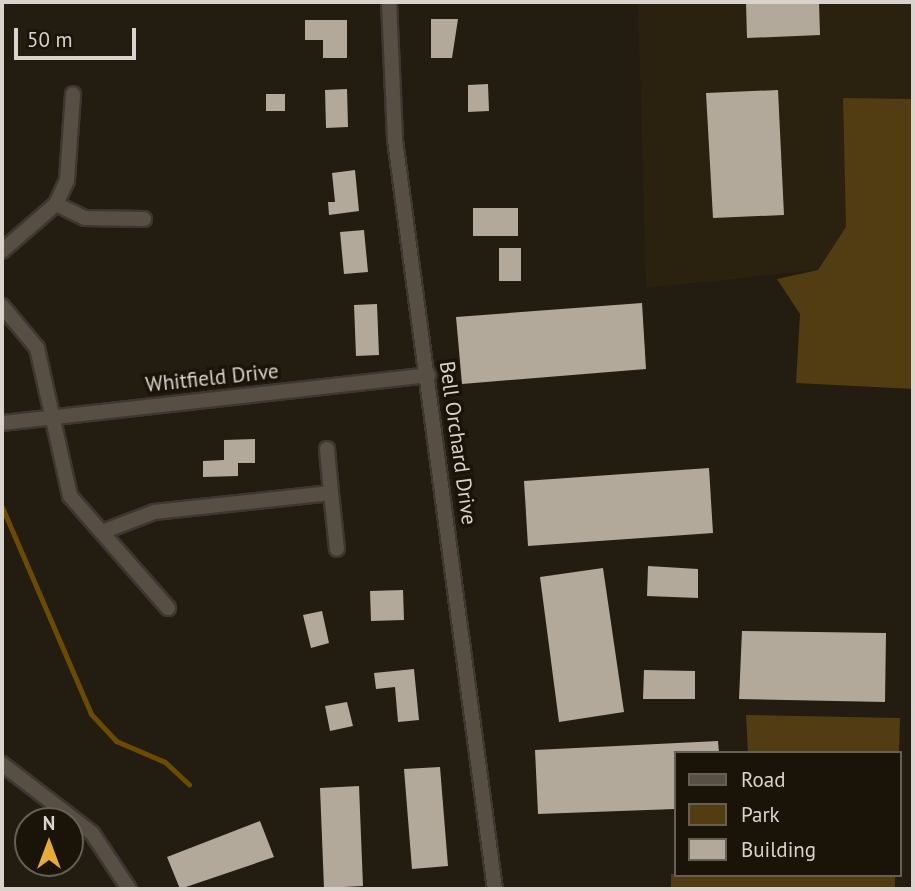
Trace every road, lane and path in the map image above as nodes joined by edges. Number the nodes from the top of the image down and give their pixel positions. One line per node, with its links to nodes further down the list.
1 (389, 2): 7 (street, Bell Orchard Drive)
2 (73, 94): 3 (street)
3 (56, 204): 4 (street); 5 (street)
4 (144, 219)
5 (2, 251)
6 (2, 306): 8 (street)
7 (428, 375): 8 (street, Whitfield Drive); 17 (street, Bell Orchard Drive)
8 (52, 418): 9 (street, Whitfield Drive); 12 (street)
9 (2, 423)
10 (327, 449): 11 (street)
11 (331, 493): 12 (street); 13 (street)
12 (102, 531): 14 (street)
13 (337, 549)
14 (168, 608)
15 (2, 764): 16 (street)
16 (130, 889)
17 (495, 889)

